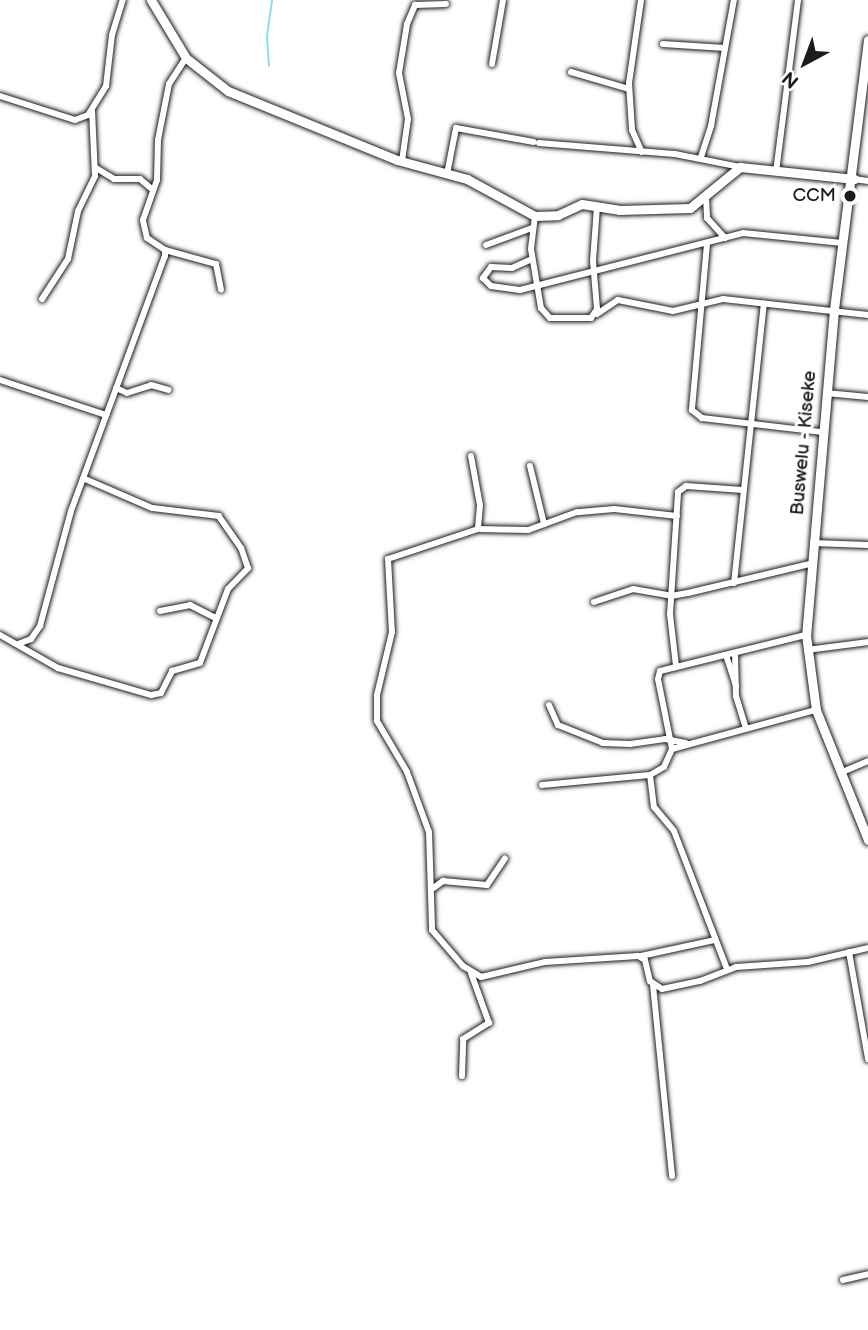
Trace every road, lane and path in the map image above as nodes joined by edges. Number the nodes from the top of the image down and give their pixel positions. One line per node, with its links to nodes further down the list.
1 (123, 0): 16 (street)
2 (151, 0): 11 (main road)
3 (503, 0): 12 (street)
4 (641, 0): 14 (street)
5 (734, 0): 10 (street)
6 (798, 0): 22 (street)
7 (446, 4): 19 (street)
8 (868, 40): 24 (main road, Buswelu - Kiseke)
9 (663, 44): 10 (street)
10 (725, 48): 18 (street)
11 (186, 58): 19 (main road); 26 (street)
12 (492, 64)
13 (571, 72): 14 (street)
14 (629, 89): 17 (street)
15 (0, 96): 16 (street)
16 (92, 111): 21 (street)
17 (642, 152): 18 (street); 23 (street)
18 (701, 157): 20 (street)
19 (402, 161): 23 (main road)
20 (740, 167): 22 (main road); 27 (main road)
21 (96, 168): 26 (street); 40 (street)
22 (776, 172): 24 (main road)
23 (447, 174): 29 (main road)
24 (854, 179): 25 (street); 32 (main road, Buswelu - Kiseke)
25 (868, 180)
26 (153, 190): 35 (street)
27 (706, 197): 28 (main road); 31 (street)
28 (597, 206): 29 (main road); 37 (street)
29 (535, 216): 30 (street)
30 (532, 228): 34 (street); 36 (street)
31 (724, 238): 32 (street); 33 (street)
32 (843, 243): 43 (main road, Buswelu - Kiseke)
33 (707, 244): 37 (street); 42 (street)
34 (486, 245)
35 (165, 250): 39 (street); 47 (street)
36 (532, 259): 38 (street); 38 (street)
37 (594, 274): 38 (street); 44 (street)
38 (536, 286): 44 (street)
39 (221, 290)
40 (42, 299)
41 (764, 304): 42 (street); 43 (street); 52 (street)
42 (704, 305): 44 (street); 52 (street)
43 (834, 310): 45 (street); 49 (main road, Buswelu - Kiseke)
44 (597, 314)
45 (868, 315)
46 (0, 380): 51 (street)
47 (116, 388): 48 (street); 51 (street)
48 (168, 390)
49 (827, 393): 50 (street); 53 (main road, Buswelu - Kiseke)
50 (868, 397)
51 (106, 415): 56 (street)
52 (750, 425): 53 (street); 57 (street)
53 (822, 432): 61 (main road, Buswelu - Kiseke)
54 (471, 456): 60 (street)
55 (530, 466): 59 (street)
56 (85, 480): 68 (street); 72 (street)
57 (743, 490): 58 (street); 64 (street)
58 (677, 516): 59 (street); 65 (street)
59 (544, 524): 60 (street)
60 (478, 529): 90 (street)
61 (813, 543): 62 (street); 63 (main road, Buswelu - Kiseke)
62 (868, 545)
63 (810, 564): 64 (street); 70 (main road, Buswelu - Kiseke)
64 (734, 583): 65 (street)
65 (671, 596): 66 (street); 76 (street)
66 (594, 602)
67 (160, 611): 68 (street)
68 (214, 617): 72 (street)
69 (0, 635): 72 (street)
70 (806, 635): 73 (main road, Buswelu - Kiseke); 74 (street)
71 (868, 642): 73 (street)
72 (18, 644)
73 (807, 650): 79 (main road, Buswelu - Kiseke)
74 (735, 653): 75 (street); 77 (street)
75 (726, 655): 76 (street); 77 (street)
76 (676, 666): 81 (street)
77 (736, 686): 80 (street)
78 (549, 705): 81 (street)
79 (816, 710): 80 (street); 85 (main road, Buswelu - Kiseke)
80 (745, 726): 82 (street)
81 (670, 739): 82 (street); 83 (street)
82 (687, 743): 83 (street)
83 (672, 749): 86 (street)
84 (868, 761): 85 (street)
85 (840, 773): 88 (main road, Buswelu - Kiseke)
86 (650, 775): 87 (street); 91 (street)
87 (542, 785)
88 (868, 840)
89 (505, 858): 90 (street)
90 (431, 891): 96 (street)
91 (715, 940): 94 (street); 95 (street)
92 (868, 947): 93 (street)
93 (849, 952): 95 (street); 98 (street)
94 (641, 956): 96 (street); 97 (street)
95 (727, 969): 97 (street)
96 (471, 973): 99 (street)
97 (653, 985): 100 (street)
98 (868, 1059)
99 (462, 1076)
100 (672, 1176)
101 (868, 1274): 102 (street)
102 (843, 1280)

